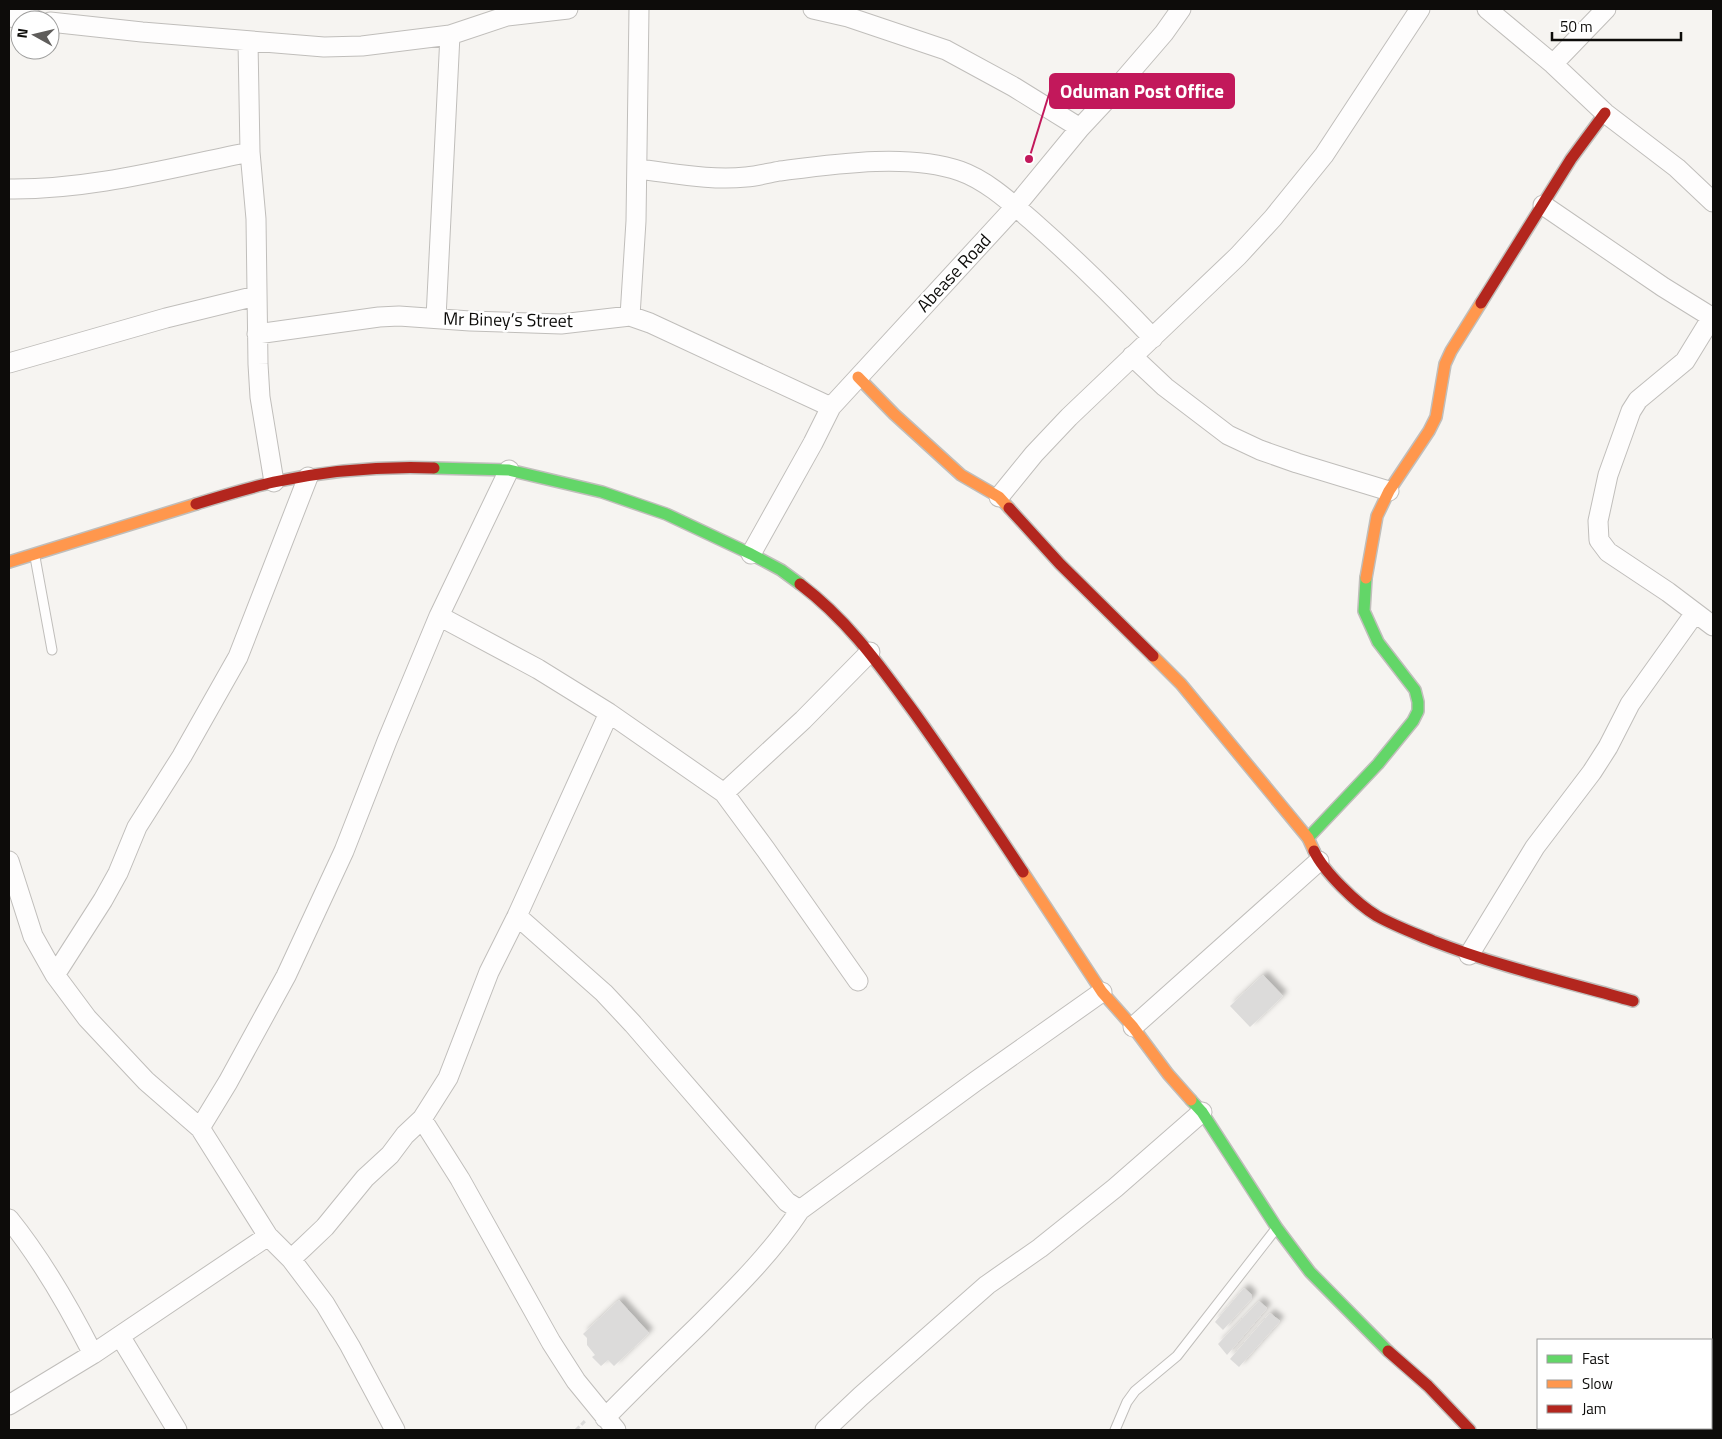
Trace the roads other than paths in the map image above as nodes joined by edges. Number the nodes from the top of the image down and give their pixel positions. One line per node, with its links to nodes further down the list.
1 (568, 9): 9 (street)
2 (639, 9): 15 (street)
3 (813, 9): 13 (street)
4 (1182, 9): 13 (street, Abease Road)
5 (1420, 9): 25 (street)
6 (1487, 9): 11 (street)
7 (1606, 9): 11 (street)
8 (60, 23): 10 (street)
9 (450, 35): 10 (street); 23 (street)
10 (248, 42): 14 (street)
11 (1553, 64): 12 (street)
12 (1605, 113): 17 (street); 18 (street)
13 (1080, 128): 19 (street, Abease Road)
14 (250, 152): 16 (street); 20 (street)
15 (637, 169): 19 (street); 21 (street)
16 (9, 189)
17 (1713, 202)
18 (1543, 205): 22 (street); 33 (street)
19 (1015, 207): 25 (street); 28 (street, Abease Road)
20 (256, 296): 24 (street); 27 (street)
21 (630, 316): 23 (street, Mr Biney’s Street); 29 (street, Mr Biney’s Street)
22 (1713, 317): 38 (street)
23 (436, 318): 24 (street, Mr Biney’s Street)
24 (257, 334): 32 (street)
25 (1154, 338): 26 (street)
26 (1132, 356): 33 (street); 34 (street)
27 (9, 363)
28 (858, 377): 29 (street, Abease Road); 34 (street)
29 (831, 408): 36 (street, Abease Road)
30 (509, 470): 31 (street); 36 (street); 39 (street)
31 (308, 477): 32 (street); 50 (street)
32 (274, 482): 35 (street)
33 (1389, 491): 45 (street)
34 (998, 497): 45 (street)
35 (34, 554): 37 (street); 41 (lane)
36 (751, 554): 42 (street)
37 (9, 562)
38 (1695, 613): 40 (street); 49 (street)
39 (439, 616): 43 (street); 57 (street)
40 (1713, 626)
41 (52, 650)
42 (870, 652): 44 (street); 52 (street)
43 (609, 713): 44 (street); 48 (street)
44 (724, 794): 51 (street)
45 (1308, 838): 47 (street)
46 (9, 861): 50 (street)
47 (1319, 861): 49 (street); 54 (street)
48 (517, 916): 56 (street); 58 (street)
49 (1469, 954): 53 (street)
50 (55, 975): 57 (street)
51 (858, 981)
52 (1102, 992): 54 (street); 58 (street)
53 (1633, 1001)
54 (1133, 1027): 55 (street)
55 (1202, 1112): 60 (street); 69 (street)
56 (422, 1119): 62 (street); 66 (street)
57 (200, 1128): 61 (street)
58 (800, 1210): 66 (street)
59 (9, 1219): 64 (street)
60 (1277, 1228): 70 (lane); 71 (street)
61 (268, 1236): 62 (street); 63 (street)
62 (290, 1258): 68 (street)
63 (120, 1336): 64 (street); 67 (street)
64 (93, 1354): 65 (street)
65 (9, 1406)
66 (610, 1424)
67 (177, 1430)
68 (395, 1430)
69 (825, 1430)
70 (1115, 1430)
71 (1470, 1430)

